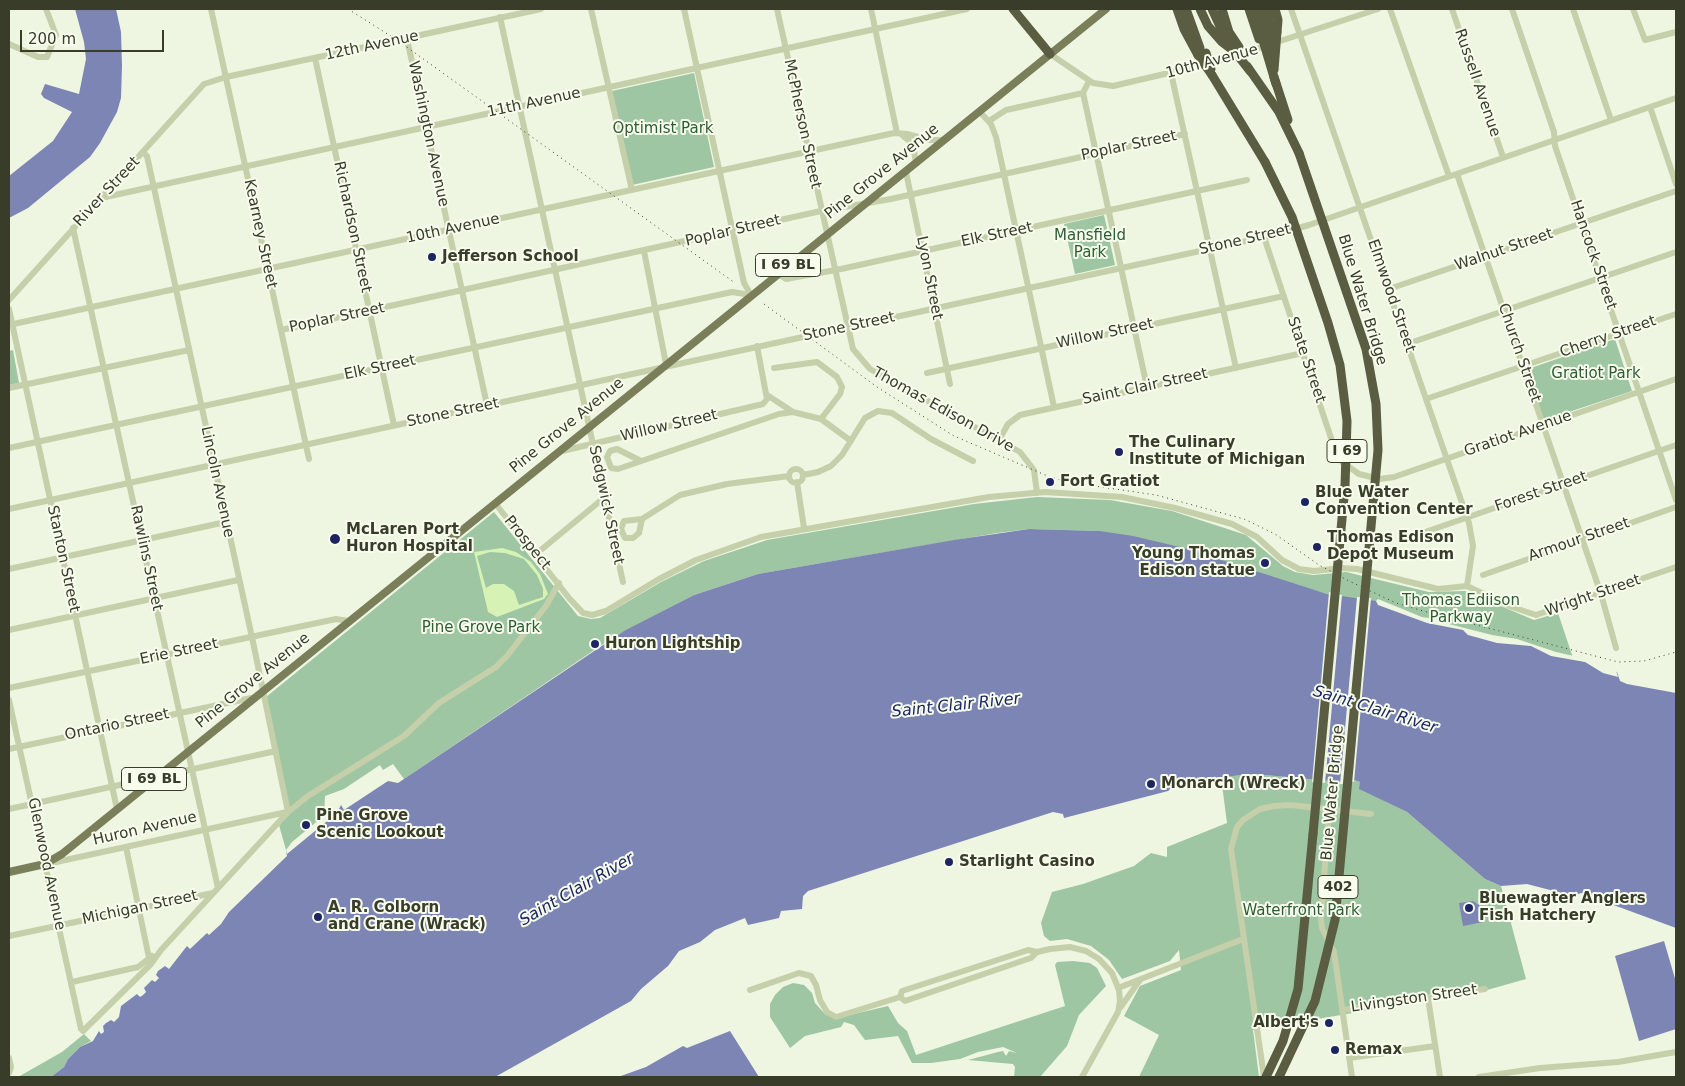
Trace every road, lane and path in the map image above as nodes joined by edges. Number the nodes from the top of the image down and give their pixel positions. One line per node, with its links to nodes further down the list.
1 (46, 9): 43 (street)
2 (211, 9): 52 (street, Kearney Street)
3 (541, 9): 36 (street, 12th Avenue)
4 (591, 9): 56 (street)
5 (684, 9): 50 (street)
6 (777, 9): 45 (street, McPherson Street)
7 (871, 9): 37 (street)
8 (967, 9): 37 (street, 11th Avenue)
9 (1013, 9): 46 (highway)
10 (1106, 9): 46 (main road, Pine Grove Avenue / I 69 BL)
11 (1170, 9): 42 (highway)
12 (1176, 9): 42 (highway)
13 (1181, 9): 47 (highway)
14 (1186, 9): 47 (highway, I 69)
15 (1191, 9): 47 (highway)
16 (1200, 9): 44 (highway)
17 (1205, 9): 44 (highway)
18 (1212, 9): 44 (highway)
19 (1217, 9): 44 (highway)
20 (1222, 9): 44 (highway)
21 (1249, 9): 39 (highway, I 69)
22 (1253, 9): 39 (highway, I 69)
23 (1257, 9): 39 (highway, I 69)
24 (1262, 9): 39 (highway, I 69)
25 (1266, 9): 39 (highway, I 69)
26 (1270, 9): 39 (highway, I 69)
27 (1275, 9): 39 (highway, I 69)
28 (1280, 9): 39 (highway, I 69)
29 (1291, 9): 40 (street, Elmwood Street)
30 (1378, 9): 40 (street, 10th Avenue)
31 (1390, 9): 81 (street)
32 (1452, 9): 74 (street, Russell Avenue)
33 (1512, 9): 68 (street, Hancock Street)
34 (1573, 9): 62 (street)
35 (1633, 9): 38 (street)
36 (500, 17): 41 (street, 12th Avenue); 59 (street, Sedgwick Street)
37 (875, 30): 45 (street, 11th Avenue); 65 (street)
38 (1676, 32)
39 (1270, 35): 48 (highway, I 69, bridge); 48 (highway, I 69, bridge)
40 (1302, 35): 51 (street, 10th Avenue); 91 (street, Elmwood Street)
41 (407, 38): 49 (street, 12th Avenue); 64 (street, Washington Avenue)
42 (1189, 38): 47 (highway)
43 (9, 44)
44 (1233, 47): 73 (highway, bridge)
45 (786, 49): 50 (street, 11th Avenue); 70 (street, McPherson Street)
46 (1050, 54): 53 (street, 10th Avenue); 61 (main road, Pine Grove Avenue / I 69 BL)
47 (1202, 54): 55 (highway, bridge); 55 (highway, I 69, bridge)
48 (1272, 57): 73 (highway, I 69, bridge)
49 (315, 58): 52 (street, 12th Avenue); 69 (street, Richardson Street)
50 (697, 68): 56 (street, 11th Avenue); 77 (street)
51 (1171, 73): 53 (street, 10th Avenue); 66 (street)
52 (226, 77): 54 (street, 12th Avenue); 76 (street, Kearney Street)
53 (1089, 81): 57 (street)
54 (204, 84): 71 (street, River Street)
55 (1217, 85): 220 (highway, Blue Water Bridge / I 69, bridge)
56 (608, 87): 59 (street, 11th Avenue); 85 (street)
57 (1083, 92): 63 (street); 72 (street)
58 (1676, 98): 60 (street, Stone Street)
59 (520, 107): 64 (street, 11th Avenue); 92 (street, Sedgwick Street)
60 (1650, 107): 62 (street, Stone Street); 83 (street)
61 (979, 111): 63 (street); 67 (main road, Pine Grove Avenue / I 69 BL)
62 (1611, 120): 68 (street, Stone Street)
63 (989, 122): 79 (street)
64 (427, 126): 69 (street, 11th Avenue); 97 (street, Washington Avenue)
65 (897, 133): 67 (street, 10th Avenue); 70 (street, 10th Avenue); 75 (street)
66 (1185, 134): 72 (street, Poplar Street); 87 (street)
67 (943, 140): 75 (main road, Pine Grove Avenue / I 69 BL)
68 (1555, 140): 74 (street, Stone Street); 95 (street, Hancock Street)
69 (334, 146): 76 (street, 11th Avenue); 103 (street, Richardson Street)
70 (808, 151): 77 (street, 10th Avenue); 94 (street, McPherson Street)
71 (144, 153): 84 (street, Lincoln Avenue); 89 (street, River Street)
72 (1096, 153): 79 (street, Poplar Street); 93 (street)
73 (1299, 153): 221 (highway, Blue Water Bridge / I 69, bridge)
74 (1503, 158): 80 (street, Stone Street)
75 (916, 163): 78 (main road, Pine Grove Avenue / I 69 BL)
76 (245, 166): 84 (street, 11th Avenue); 109 (street, Kearney Street)
77 (719, 171): 85 (street, 10th Avenue); 99 (street)
78 (906, 172): 88 (street, Lyon Street); 90 (main road, Pine Grove Avenue / I 69 BL)
79 (1004, 173): 88 (street, Poplar Street); 98 (street)
80 (1457, 174): 81 (street, Stone Street); 107 (street, Church Street)
81 (1448, 176): 91 (street, Stone Street)
82 (1247, 180): 87 (street, Elk Street)
83 (1676, 184)
84 (153, 186): 89 (street, 11th Avenue); 115 (street, Lincoln Avenue)
85 (632, 190): 92 (street, 10th Avenue)
86 (1676, 191): 95 (street, Walnut Street)
87 (1198, 192): 93 (street, Elk Street); 102 (street)
88 (911, 194): 90 (street, Poplar Street); 105 (street, Lyon Street)
89 (100, 198): 96 (street, River Street)
90 (866, 203): 94 (street, Poplar Street); 100 (main road, Pine Grove Avenue / I 69 BL)
91 (1361, 206): 101 (street, Stone Street); 116 (street, Elmwood Street)
92 (542, 210): 97 (street, 10th Avenue); 110 (street, Sedgwick Street)
93 (1108, 210): 98 (street, Elk Street); 108 (street)
94 (821, 211): 99 (street, Poplar Street); 100 (street, McPherson Street)
95 (1582, 223): 107 (street, Walnut Street); 113 (street, Hancock Street)
96 (73, 228): 120 (street, River Street); 121 (street, Rawlins Street)
97 (449, 229): 103 (street, 10th Avenue); 117 (street, Washington Avenue)
98 (1016, 230): 105 (street, Elk Street); 114 (street)
99 (733, 232): 104 (street, Poplar Street); 118 (street)
100 (826, 234): 111 (street, McPherson Street); 112 (main road, Pine Grove Avenue / I 69 BL)
101 (1264, 237): 102 (street, Stone Street); 119 (street, State Street)
102 (1210, 248): 108 (street, Stone Street); 125 (street)
103 (357, 250): 109 (street, 10th Avenue); 126 (street, Richardson Street)
104 (644, 251): 110 (street, Poplar Street); 122 (street)
105 (924, 251): 111 (street, Elk Street); 123 (street, Lyon Street)
106 (1676, 252): 113 (street)
107 (1486, 256): 116 (street, Walnut Street); 127 (street, Church Street)
108 (1121, 268): 114 (street, Stone Street); 132 (street)
109 (268, 269): 115 (street, 10th Avenue); 133 (street, Kearney Street)
110 (555, 270): 117 (street, Poplar Street); 130 (street, Sedgwick Street)
111 (835, 270): 112 (street, Elk Street); 131 (street, McPherson Street)
112 (778, 274): 118 (main road, Pine Grove Avenue / I 69 BL)
113 (1601, 278): 127 (street); 134 (street, Hancock Street)
114 (1029, 288): 123 (street, Stone Street); 138 (street)
115 (175, 289): 121 (street, 10th Avenue); 139 (street, Lincoln Avenue)
116 (1389, 289): 135 (street, Elmwood Street)
117 (462, 290): 126 (street, Poplar Street); 137 (street, Washington Avenue)
118 (751, 295): 122 (street, Elk Street); 141 (main road, Pine Grove Avenue / I 69 BL)
119 (1284, 296): 125 (street, Willow Street); 140 (street, State Street)
120 (9, 300)
121 (92, 308): 129 (street, 10th Avenue); 143 (street, Rawlins Street)
122 (656, 308): 130 (street, Elk Street); 141 (street)
123 (935, 308): 131 (street, Stone Street); 147 (street, Lyon Street)
124 (9, 309): 129 (street, Stanton Street)
125 (1223, 309): 132 (street, Willow Street); 146 (street)
126 (370, 311): 133 (street, Poplar Street); 144 (street, Richardson Street)
127 (1504, 312): 135 (street); 142 (street, Church Street)
128 (1676, 314): 134 (street, Cherry Street)
129 (10, 325): 151 (street, Stanton Street)
130 (567, 327): 137 (street, Elk Street); 152 (street, Sedgwick Street)
131 (846, 327): 136 (street, Stone Street); 168 (street, Thomas Edison Drive)
132 (1134, 328): 138 (street, Willow Street); 154 (street)
133 (281, 330): 153 (street, Kearney Street)
134 (1620, 333): 142 (street, Cherry Street); 156 (street, Hancock Street)
135 (1407, 344): 158 (street, Elmwood Street)
136 (757, 346): 141 (street, Stone Street); 157 (street)
137 (475, 347): 144 (street, Elk Street); 159 (street, Washington Avenue)
138 (1042, 348): 147 (street, Willow Street); 161 (street)
139 (189, 350): 143 (street); 160 (street, Lincoln Avenue)
140 (1303, 353): 146 (street, Saint Clair Street); 182 (street, State Street)
141 (664, 366): 152 (street, Stone Street); 167 (main road, Pine Grove Avenue / I 69 BL)
142 (1523, 366): 158 (street, Cherry Street); 165 (street, Church Street)
143 (105, 368): 151 (street); 164 (street, Rawlins Street)
144 (382, 368): 153 (street, Elk Street); 166 (street, Richardson Street)
145 (774, 368): 163 (street)
146 (1236, 368): 154 (street, Saint Clair Street)
147 (947, 370): 148 (street, Willow Street); 150 (street, Lyon Street)
148 (927, 374)
149 (1676, 380): 156 (street, Gratiot Avenue)
150 (950, 384)
151 (25, 385): 155 (street); 170 (street, Stanton Street)
152 (580, 385): 159 (street, Stone Street); 167 (street, Sedgwick Street)
153 (293, 387): 160 (street, Elk Street); 172 (street, Kearney Street)
154 (1147, 387): 161 (street, Saint Clair Street)
155 (9, 388)
156 (1640, 392): 165 (street, Gratiot Avenue); 175 (street, Hancock Street)
157 (767, 395): 162 (street); 171 (street, Willow Street)
158 (1426, 399): 177 (street, Elmwood Street)
159 (487, 405): 166 (street, Stone Street)
160 (201, 407): 164 (street, Elk Street); 181 (street, Lincoln Avenue)
161 (1054, 407): 168 (street, Saint Clair Street)
162 (793, 412): 163 (street); 179 (street)
163 (820, 419): 169 (street)
164 (118, 425): 170 (street, Elk Street); 186 (street, Rawlins Street)
165 (1543, 425): 177 (street, Gratiot Avenue); 187 (street, Church Street)
166 (394, 426): 172 (street, Stone Street)
167 (589, 426): 171 (street, Sedgwick Street); 176 (main road, Pine Grove Avenue / I 69 BL)
168 (1000, 440): 188 (street, Thomas Edison Drive)
169 (851, 441): 180 (street); 183 (street)
170 (37, 442): 174 (street, Elk Street); 190 (street, Stanton Street)
171 (594, 443): 176 (street, Willow Street); 189 (street, Sedgwick Street)
172 (305, 444): 178 (street, Kearney Street); 181 (street, Stone Street)
173 (1676, 445): 175 (street, Forest Street)
174 (9, 448)
175 (1660, 451): 187 (street, Forest Street); 191 (street, Hancock Street)
176 (558, 452): 192 (main road, Pine Grove Avenue / I 69 BL)
177 (1447, 458): 182 (street, Gratiot Avenue); 195 (street, Elmwood Street)
178 (309, 459)
179 (641, 461): 179 (street)
180 (973, 462)
181 (214, 465): 186 (street, Stone Street); 197 (street, Lincoln Avenue)
182 (1359, 474)
183 (802, 475): 184 (street); 185 (street)
184 (789, 476): 185 (street); 196 (street)
185 (796, 482): 198 (street)
186 (130, 483): 190 (street, Stone Street); 201 (street, Rawlins Street)
187 (1563, 484): 195 (street, Forest Street); 200 (street, Church Street)
188 (1037, 493): 198 (street); 210 (street)
189 (606, 497): 202 (street); 208 (street, Sedgwick Street)
190 (50, 500): 194 (street, Stone Street); 203 (street, Stanton Street)
191 (1676, 500)
192 (495, 503): 202 (street, Prospect); 214 (main road, Pine Grove Avenue / I 69 BL)
193 (1676, 507): 200 (street, Armour Street)
194 (9, 509)
195 (1466, 518): 199 (street, Forest Street); 210 (street, Elmwood Street)
196 (642, 519)
197 (226, 522): 201 (street); 207 (street, Lincoln Avenue)
198 (804, 528): 209 (street, Prospect)
199 (1405, 539)
200 (1582, 539): 206 (street, Armour Street); 211 (street, Church Street)
201 (142, 540): 203 (street); 212 (street, Rawlins Street)
202 (536, 554): 209 (street, Prospect)
203 (62, 557): 205 (street); 213 (street, Stanton Street)
204 (1676, 567): 211 (street, Wright Street)
205 (9, 569)
206 (1483, 575)
207 (238, 580): 212 (street); 216 (street, Lincoln Avenue)
208 (623, 582)
209 (559, 583): 238 (street)
210 (1467, 586): 211 (street, Wright Street)
211 (1601, 594): 217 (street, Church Street)
212 (154, 597): 213 (street); 218 (street, Rawlins Street)
213 (74, 615): 215 (street); 219 (street, Stanton Street)
214 (349, 621): 216 (street, Erie Street); 223 (main road, Pine Grove Avenue / I 69 BL)
215 (9, 630)
216 (252, 636): 218 (street, Erie Street); 223 (street, Lincoln Avenue)
217 (1616, 648)
218 (167, 654): 219 (street, Erie Street); 225 (street, Rawlins Street)
219 (87, 672): 222 (street, Erie Street); 226 (street, Stanton Street)
220 (1327, 676): 267 (highway, Blue Water Bridge / 402, bridge)
221 (1356, 687): 268 (highway, Blue Water Bridge / 402, bridge)
222 (9, 688)
223 (258, 694): 225 (street, Ontario Street); 229 (main road, Pine Grove Avenue / I 69 BL); 230 (street, Lincoln Avenue)
224 (9, 700): 227 (street, Glenwood Avenue)
225 (180, 711): 226 (street, Ontario Street); 229 (street, Rawlins Street)
226 (100, 728): 227 (street, Ontario Street); 233 (street, Stanton Street)
227 (20, 746): 228 (street, Ontario Street); 234 (street, Glenwood Avenue)
228 (9, 749)
229 (189, 751): 231 (street, Rawlins Street); 232 (main road, Pine Grove Avenue / I 69 BL)
230 (276, 751): 231 (street); 238 (street, Lincoln Avenue)
231 (193, 770): 232 (street); 240 (street, Rawlins Street)
232 (156, 777): 233 (street); 236 (main road, Pine Grove Avenue / I 69 BL)
233 (112, 787): 234 (street); 236 (street, Stanton Street)
234 (33, 803): 235 (street); 242 (street, Glenwood Avenue)
235 (9, 808)
236 (117, 809): 242 (main road, Pine Grove Avenue / I 69 BL)
237 (1329, 809): 239 (street); 248 (street); 259 (street)
238 (288, 812): 240 (street, Huron Avenue); 244 (street)
239 (1371, 814)
240 (206, 830): 241 (street, Huron Avenue); 244 (street, Rawlins Street)
241 (126, 847): 242 (street, Huron Avenue); 245 (street)
242 (46, 864): 243 (main road, Huron Avenue / I 69 BL); 246 (street, Glenwood Avenue)
243 (9, 872)
244 (215, 890): 245 (street, Michigan Street); 249 (street)
245 (139, 908): 246 (street, Michigan Street); 251 (street)
246 (58, 926): 247 (street, Michigan Street); 253 (street, Glenwood Avenue)
247 (9, 936)
248 (1244, 939): 252 (street); 267 (street)
249 (161, 950): 251 (street); 253 (street, Glenwood Avenue)
250 (1037, 952): 254 (street); 257 (street); 257 (street)
251 (149, 958): 253 (street)
252 (1141, 979): 254 (street); 260 (street)
253 (72, 982)
254 (1118, 988): 260 (street)
255 (1485, 989): 258 (street, Livingston Street)
256 (750, 990): 257 (street)
257 (900, 996)
258 (1428, 998): 259 (street, Livingston Street); 261 (street)
259 (1342, 1010): 264 (street)
260 (1118, 1012): 266 (street)
261 (1435, 1046): 264 (street); 270 (street)
262 (1676, 1052): 271 (street)
263 (9, 1058): 265 (street)
264 (1350, 1058): 269 (street)
265 (9, 1073)
266 (1082, 1077)
267 (1265, 1077)
268 (1279, 1077)
269 (1352, 1077)
270 (1440, 1077)
271 (1479, 1077)

